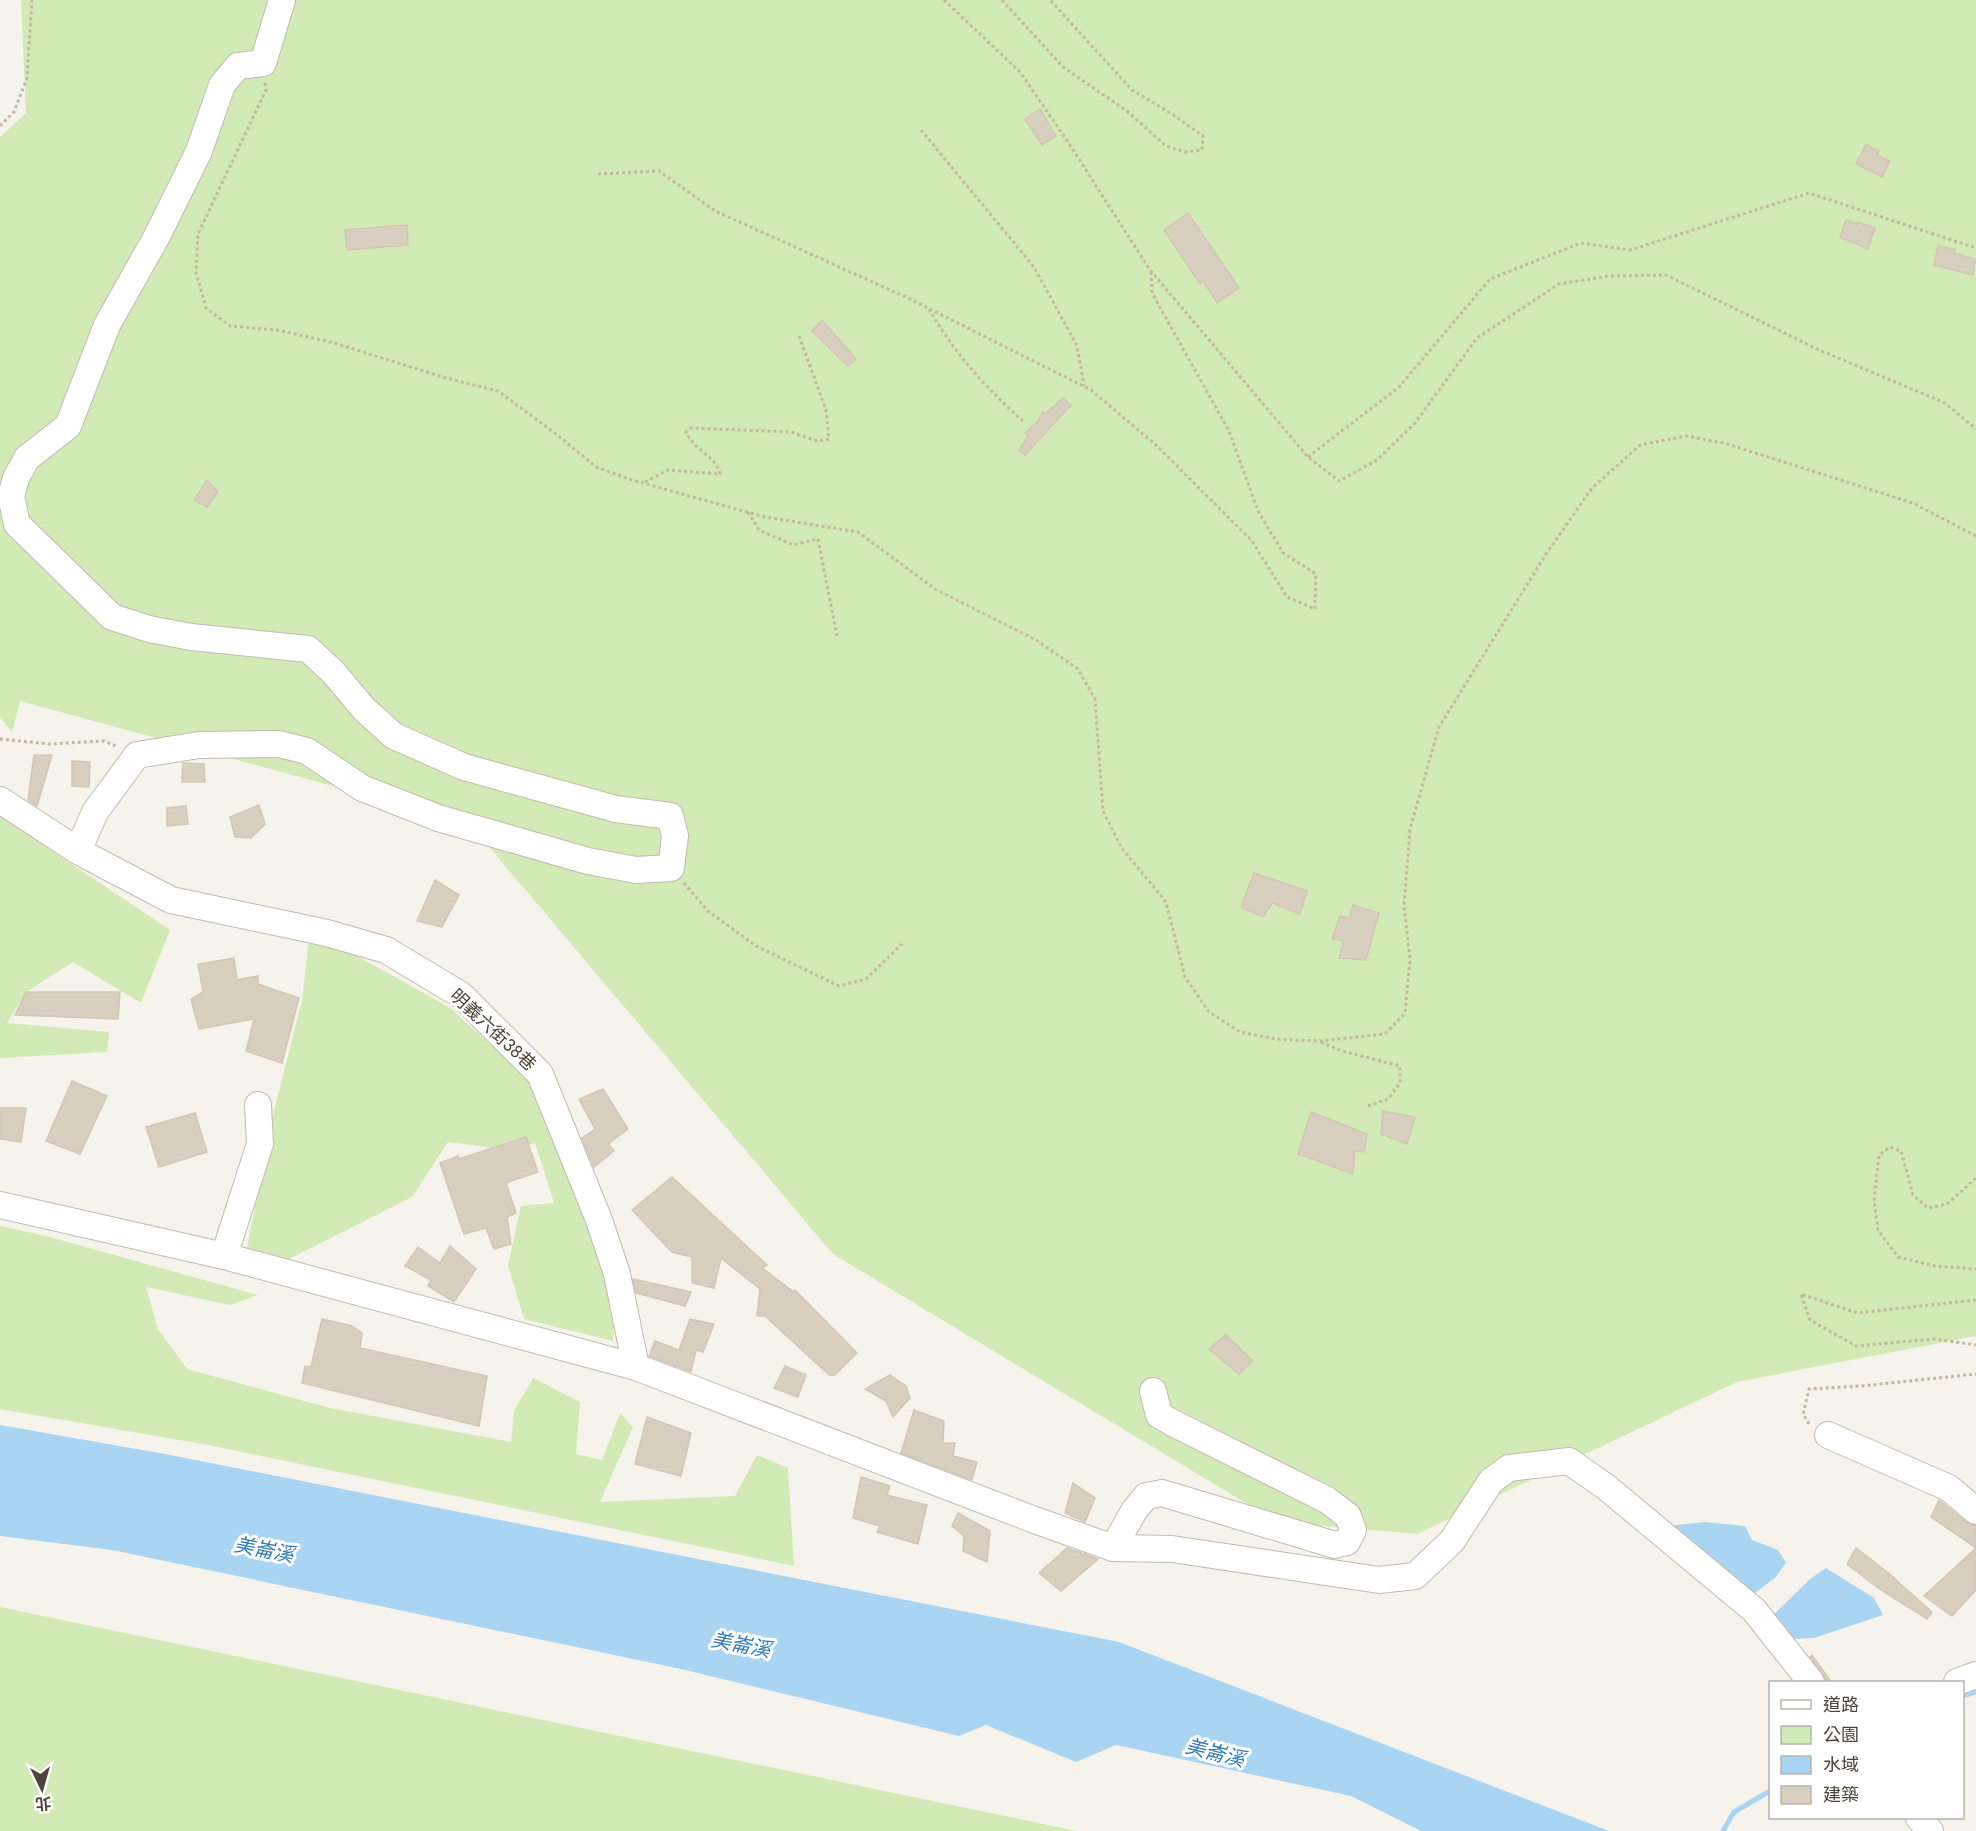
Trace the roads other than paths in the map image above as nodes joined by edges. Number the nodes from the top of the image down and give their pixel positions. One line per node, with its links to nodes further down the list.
1 (282, 0): 3 (street)
2 (0, 800): 3 (street, 明義六街38巷)
3 (78, 851): 7 (street, 明義六街38巷)
4 (258, 1105): 6 (street)
5 (0, 1205): 6 (street)
6 (224, 1256): 7 (street)
7 (636, 1366): 11 (street)
8 (1153, 1391): 11 (street)
9 (1828, 1435): 10 (street)
10 (1976, 1511)
11 (1113, 1548): 12 (street)
12 (1809, 1681)
13 (1920, 1819): 14 (street)
14 (1930, 1831)

